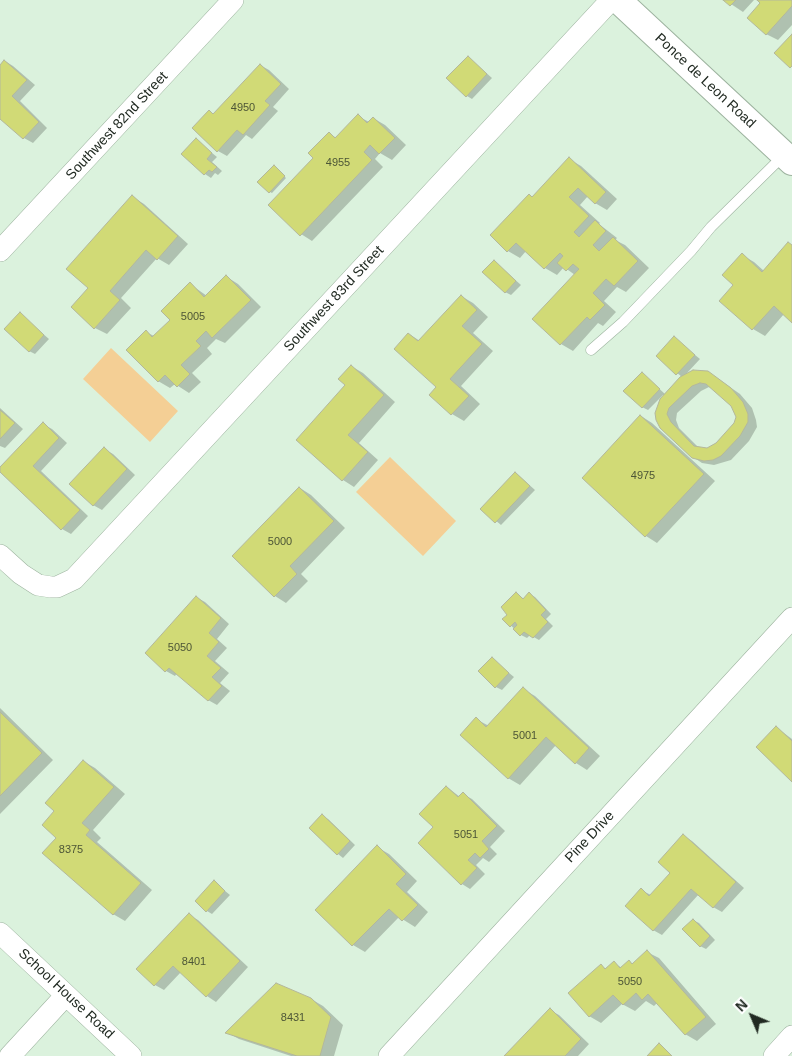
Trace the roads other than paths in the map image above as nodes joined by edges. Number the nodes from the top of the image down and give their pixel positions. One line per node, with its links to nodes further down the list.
1 (233, 0): 5 (street, Southwest 82nd Street)
2 (610, 0): 7 (street, Southwest 83rd Street)
3 (618, 0): 4 (street, Ponce de Leon Road)
4 (788, 158): 6 (lane)
5 (0, 252)
6 (591, 350)
7 (0, 554)
8 (792, 618): 14 (street, Pine Drive)
9 (0, 933): 10 (street, School House Road)
10 (66, 995): 12 (street); 13 (street, School House Road)
11 (792, 1036): 15 (street)
12 (10, 1056)
13 (131, 1056)
14 (389, 1056)
15 (774, 1056)

